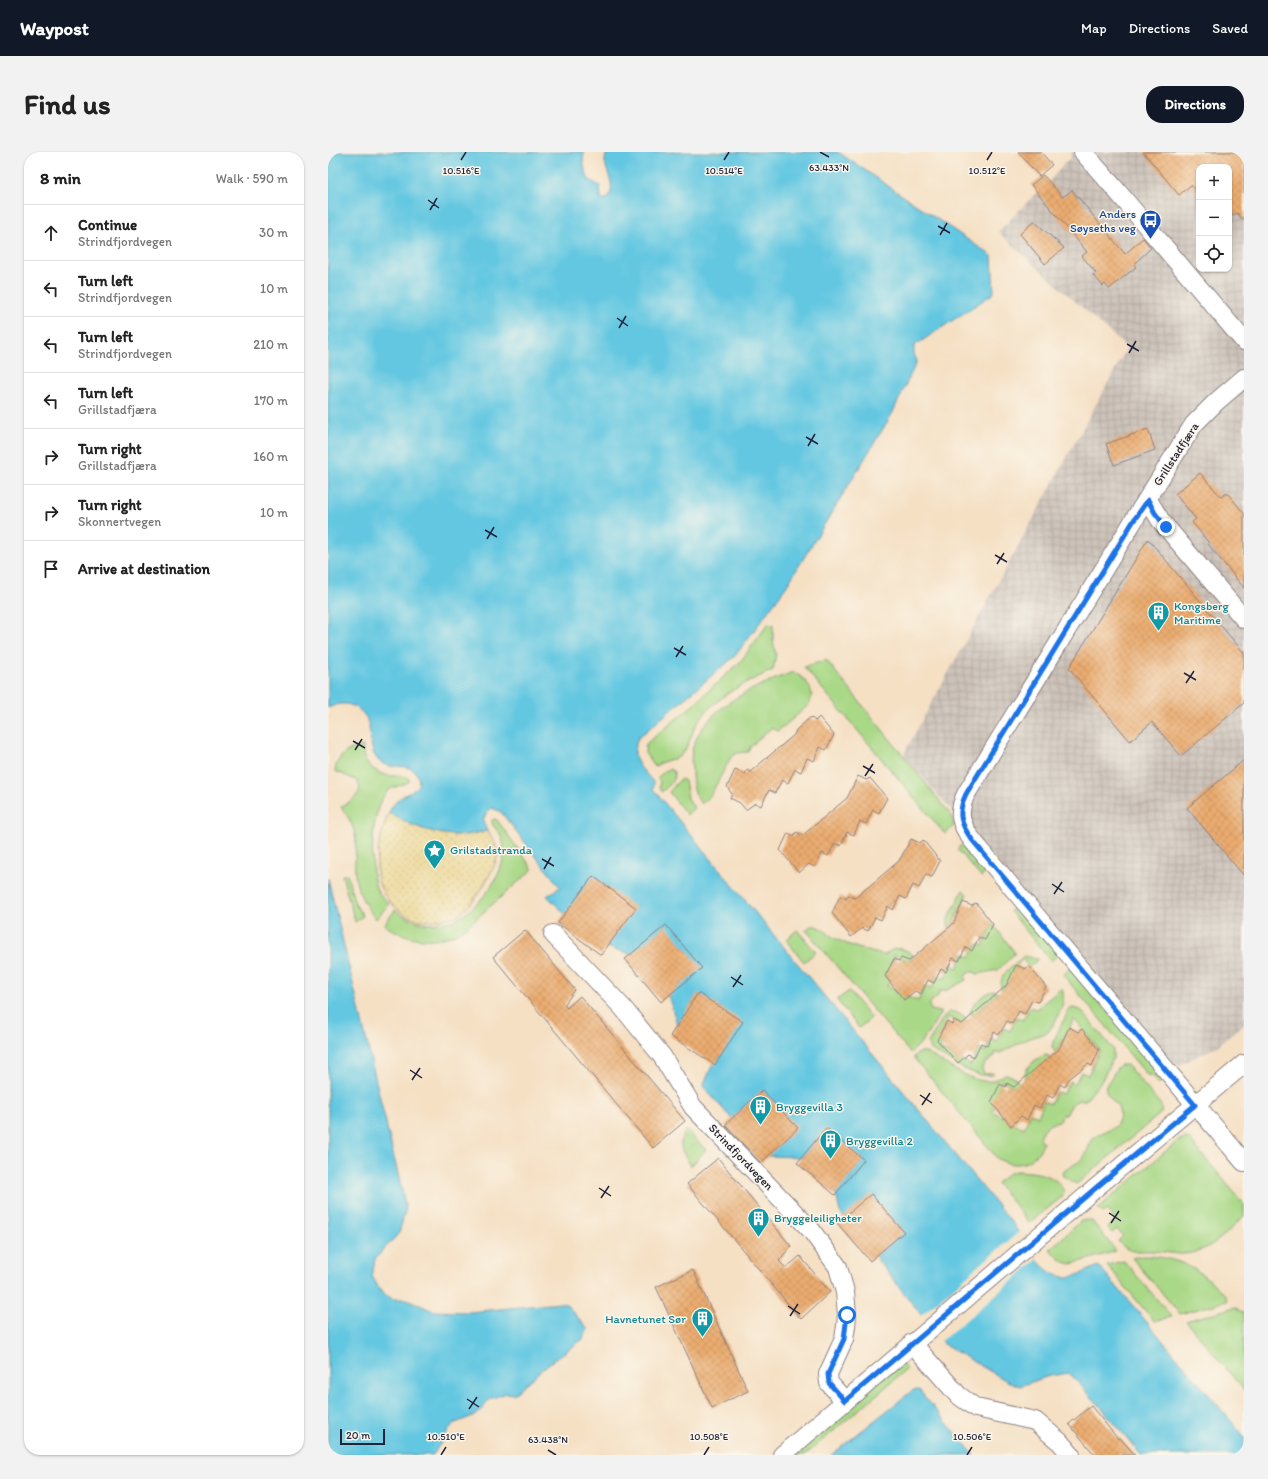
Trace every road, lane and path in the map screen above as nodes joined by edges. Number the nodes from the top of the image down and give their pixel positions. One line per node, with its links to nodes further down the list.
1 (1083, 152): 2 (street)
2 (1244, 341)
3 (1244, 378): 4 (street, Grillstadfjæra)
4 (1148, 500): 5 (street); 8 (street, Grillstadfjæra)
5 (1244, 620)
6 (553, 934): 11 (street, Strindfjordvegen)
7 (1244, 1064): 8 (street)
8 (1195, 1105): 9 (street, Grillstadfjæra); 10 (street)
9 (1244, 1162)
10 (919, 1338): 11 (street); 13 (street)
11 (845, 1401): 12 (street)
12 (782, 1455)
13 (1071, 1455)

